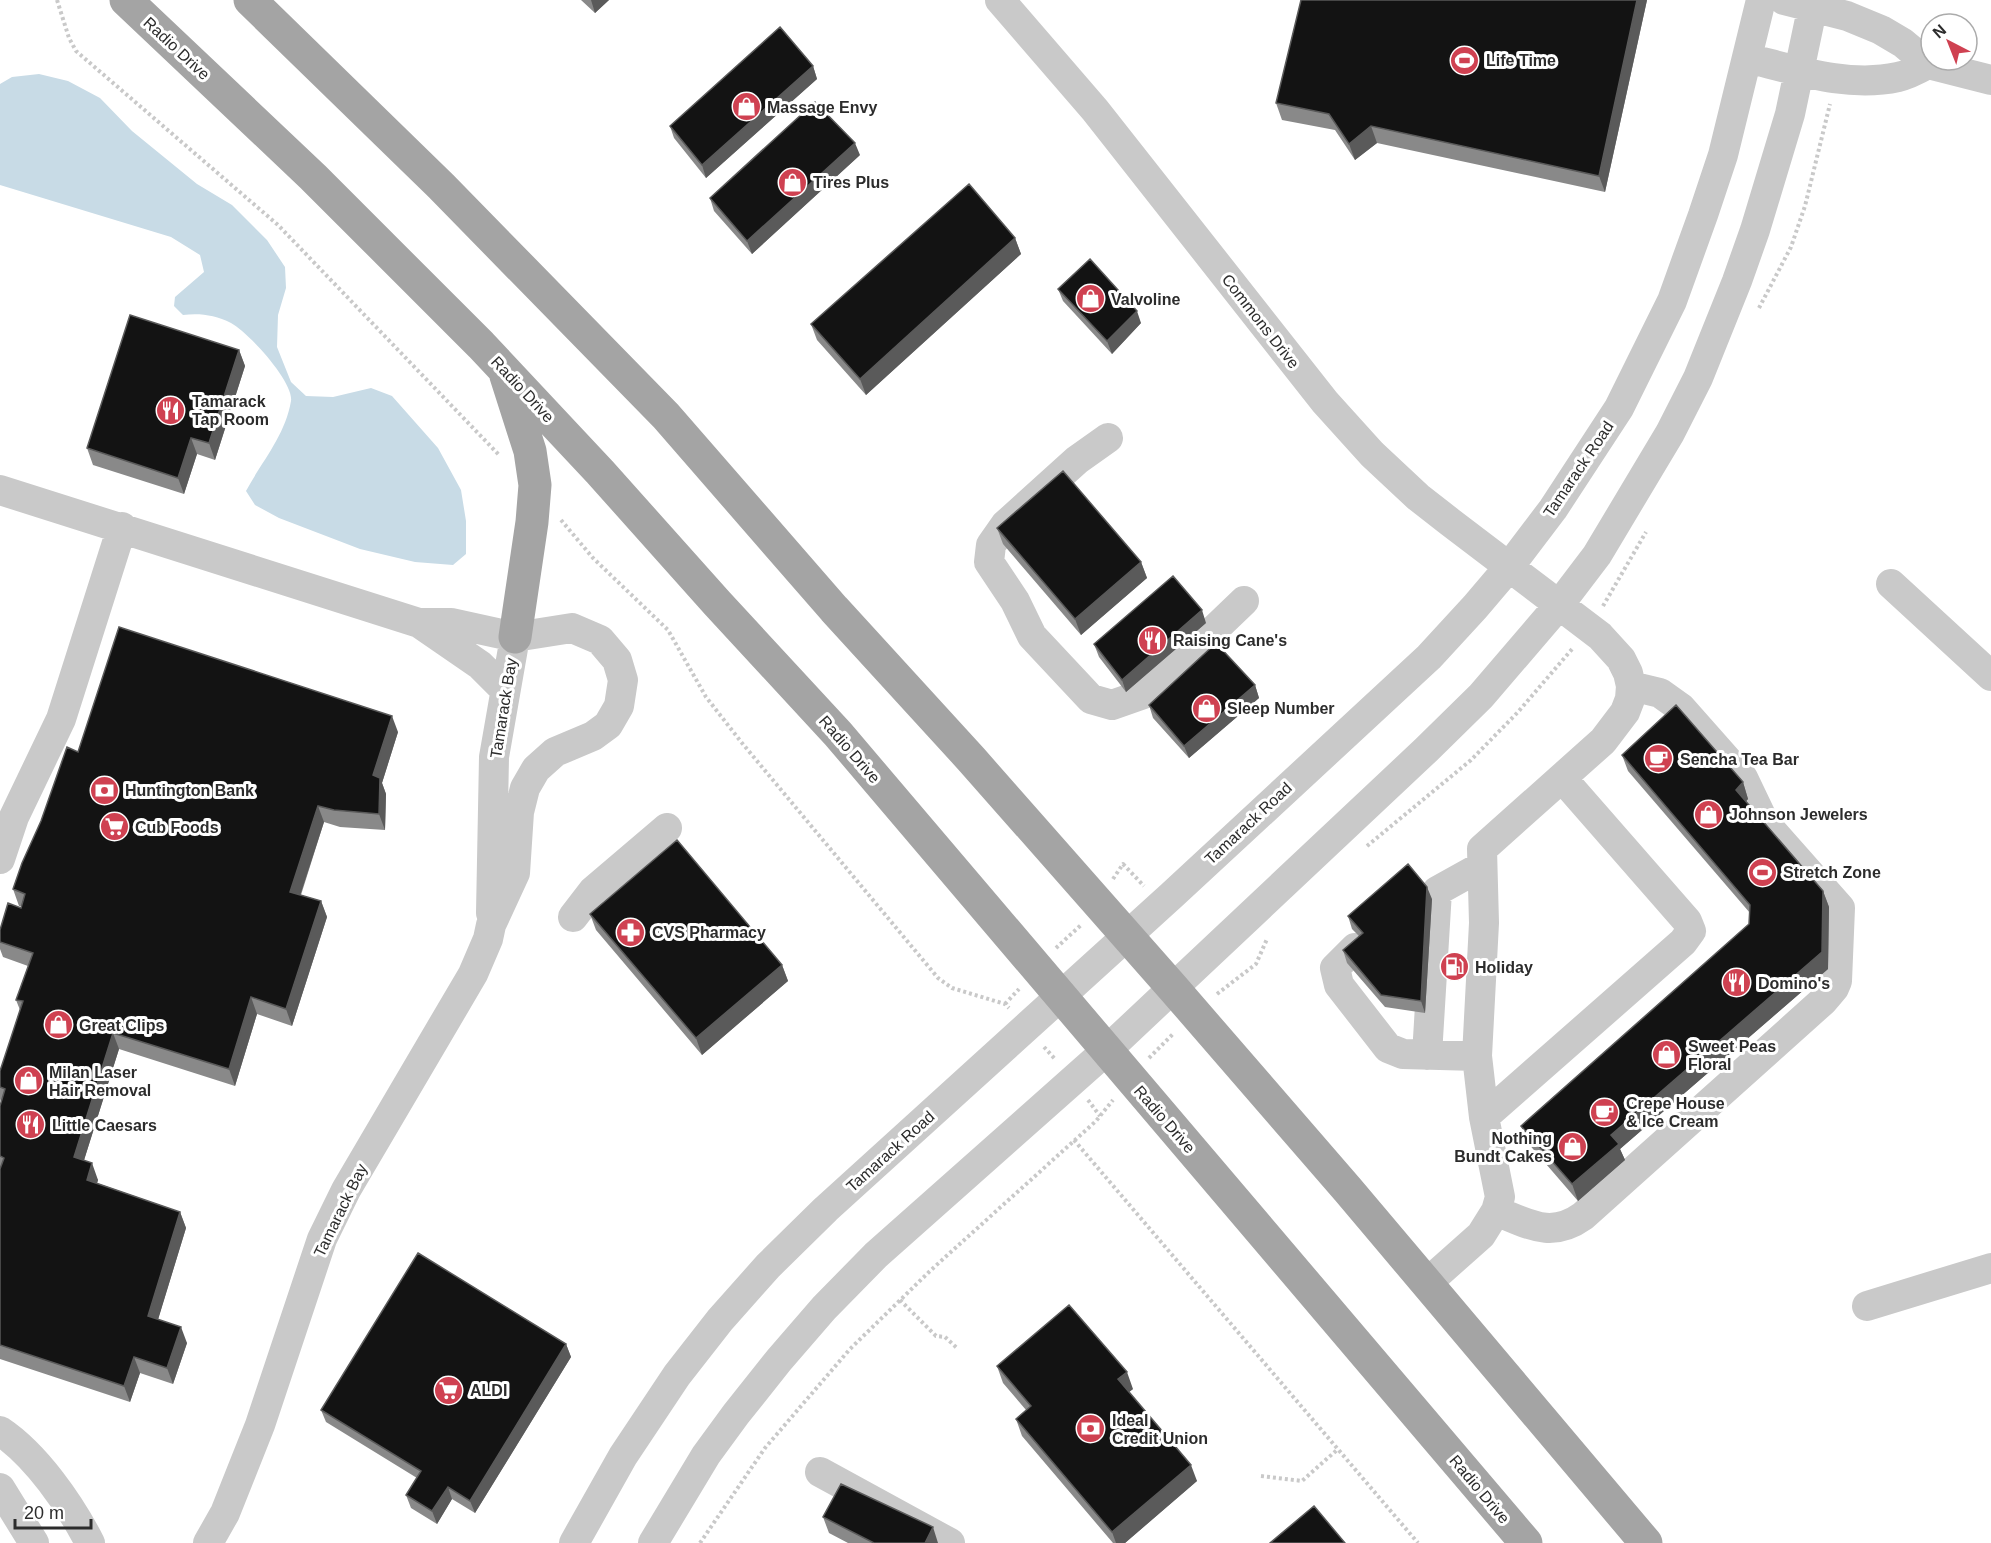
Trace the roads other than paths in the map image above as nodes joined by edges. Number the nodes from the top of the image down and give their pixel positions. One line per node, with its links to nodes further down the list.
1 (126, 0): 13 (main road, Radio Drive)
2 (250, 0): 32 (main road)
3 (999, 0): 17 (street, Commons Drive)
4 (1761, 0): 8 (street, Tamarack Road)
5 (1784, 0): 6 (street)
6 (1813, 3): 7 (street); 10 (street)
7 (1919, 56)
8 (1747, 58): 10 (street); 17 (street, Tamarack Road)
9 (1919, 68): 10 (street)
10 (1799, 71): 20 (street)
11 (1960, 72): 12 (street)
12 (1991, 80)
13 (503, 369): 22 (main road); 35 (main road, Radio Drive)
14 (1108, 438): 19 (street)
15 (0, 490): 16 (street)
16 (122, 528): 21 (street); 28 (street)
17 (1509, 567): 20 (street, Commons Drive); 32 (street, Tamarack Road)
18 (1892, 584): 23 (street)
19 (1244, 601)
20 (1559, 605): 24 (street, Commons Drive); 34 (street)
21 (419, 623): 22 (street); 25 (street)
22 (515, 637): 25 (street, Tamarack Bay); 31 (street, Tamarack Bay)
23 (1991, 676)
24 (1631, 686): 26 (street); 40 (street)
25 (505, 690): 31 (street, Tamarack Bay)
26 (1562, 778): 29 (street); 39 (street)
27 (667, 828): 30 (street)
28 (0, 860)
29 (1482, 867): 37 (street); 38 (street)
30 (573, 917)
31 (491, 926): 49 (street, Tamarack Bay)
32 (1128, 935): 34 (main road); 35 (street, Tamarack Road)
33 (1355, 948): 37 (street)
34 (1173, 988): 36 (street); 42 (main road)
35 (1061, 996): 36 (main road, Radio Drive); 50 (street, Tamarack Road)
36 (1107, 1050): 51 (street); 53 (main road, Radio Drive)
37 (1427, 1055): 38 (street)
38 (1477, 1056): 39 (street)
39 (1484, 1117): 40 (street)
40 (1496, 1211): 42 (street)
41 (1991, 1268): 43 (street)
42 (1426, 1283): 54 (main road)
43 (1867, 1306)
44 (0, 1431): 48 (street)
45 (820, 1472): 52 (street)
46 (0, 1488): 47 (street)
47 (34, 1543)
48 (90, 1543)
49 (208, 1543)
50 (574, 1543)
51 (653, 1543)
52 (950, 1543)
53 (1526, 1543)
54 (1646, 1543)

